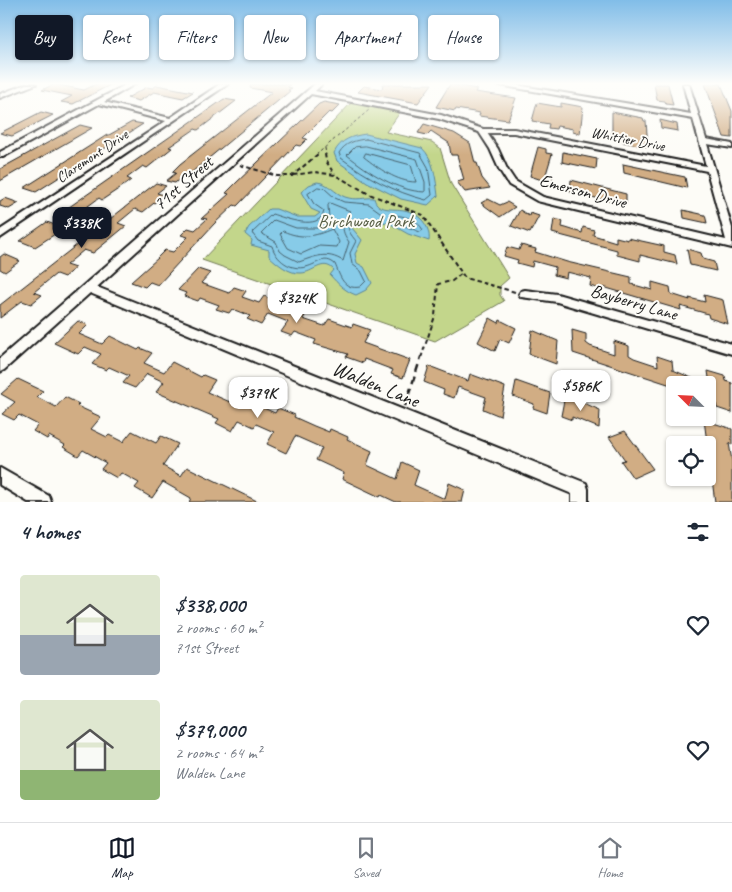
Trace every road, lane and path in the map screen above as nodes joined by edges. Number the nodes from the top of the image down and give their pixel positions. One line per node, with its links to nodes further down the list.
1 (88, 107): 15 (street)
2 (120, 107): 10 (street)
3 (190, 107): 10 (street, Claremont Drive)
4 (293, 107): 16 (street, 71st Street)
5 (369, 107): 14 (path)
6 (390, 107): 11 (street)
7 (638, 107): 9 (street)
8 (692, 107): 9 (street)
9 (695, 117): 12 (street)
10 (171, 120): 20 (street, Claremont Drive)
11 (482, 131): 17 (street, Whittier Drive); 21 (street, Emerson Drive)
12 (702, 141): 13 (street); 17 (street)
13 (732, 146)
14 (326, 148): 18 (path); 19 (path)
15 (0, 156)
16 (230, 163): 18 (path); 23 (street, 71st Street)
17 (710, 169): 21 (street)
18 (293, 175): 19 (path)
19 (335, 175): 22 (path)
20 (0, 234)
21 (732, 244)
22 (461, 274): 24 (path); 27 (path)
23 (88, 288): 26 (street, 71st Street); 27 (street, Walden Lane)
24 (525, 294): 25 (street, Bayberry Lane)
25 (732, 349)
26 (0, 366)
27 (401, 416): 30 (street, Walden Lane)
28 (0, 476): 29 (street)
29 (43, 502)
30 (580, 502)

